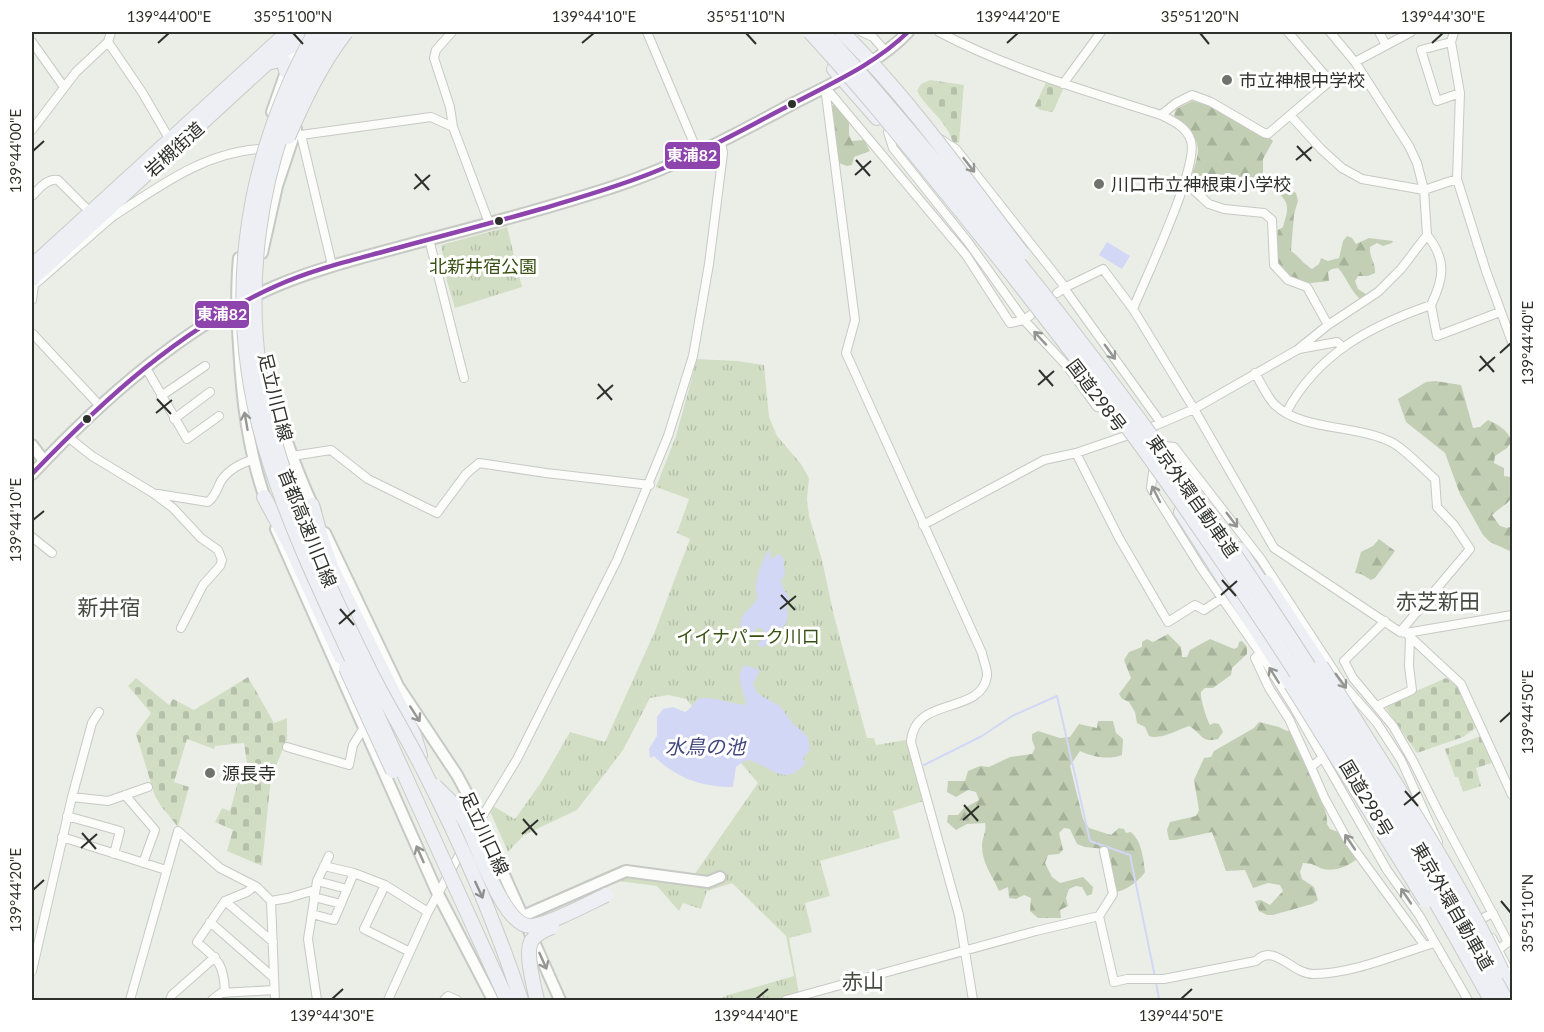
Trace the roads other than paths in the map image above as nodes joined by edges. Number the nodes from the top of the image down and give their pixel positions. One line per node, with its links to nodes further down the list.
1 (111, 32): 27 (street)
2 (307, 32): 46 (highway, bridge)
3 (315, 32): 46 (highway, 首都高速川口線, bridge)
4 (323, 32): 24 (highway, 岩槻街道)
5 (329, 32): 62 (highway, 首都高速川口線, bridge)
6 (343, 32): 48 (main road, 足立川口線); 62 (highway, bridge)
7 (452, 32): 44 (street)
8 (647, 32): 52 (street)
9 (802, 32): 35 (highway, 国道298号); 40 (highway, bridge)
10 (810, 32): 40 (highway, 東京外環自動車道, bridge)
11 (824, 32): 80 (highway, 東京外環自動車道, bridge)
12 (831, 32): 33 (highway, 国道298号)
13 (842, 32): 33 (highway, bridge)
14 (848, 32): 33 (highway, bridge)
15 (862, 32): 30 (street)
16 (908, 32): 30 (main road)
17 (939, 32): 36 (street)
18 (1101, 32): 36 (street)
19 (1288, 32): 42 (street)
20 (1330, 32): 31 (street)
21 (1379, 32): 29 (street)
22 (1411, 32): 29 (street)
23 (1454, 32): 28 (street)
24 (294, 35): 25 (highway, 岩槻街道); 32 (highway, 岩槻街道); 34 (main road, 足立川口線)
25 (273, 37): 49 (highway, 岩槻街道)
26 (32, 42): 37 (street)
27 (108, 42): 37 (street); 49 (street)
28 (1451, 42): 39 (street); 39 (street)
29 (1386, 45): 31 (street)
30 (886, 52): 33 (main road)
31 (1355, 62): 55 (street)
32 (267, 63): 34 (highway); 58 (highway, 岩槻街道)
33 (869, 66): 35 (main road); 43 (highway, 国道298号); 80 (highway, bridge)
34 (286, 71): 51 (main road, 足立川口線)
35 (842, 78): 38 (main road); 47 (highway, 国道298号)
36 (1063, 84): 41 (street)
37 (64, 87): 45 (street)
38 (825, 87): 50 (main road); 74 (street); 109 (street)
39 (1460, 93): 53 (street)
40 (869, 99): 191 (highway, 東京外環自動車道, bridge)
41 (1161, 115): 42 (street); 54 (street)
42 (1290, 115): 55 (street)
43 (906, 117): 66 (street, one-way to 66); 93 (highway, 国道298号)
44 (453, 127): 48 (street); 59 (street)
45 (32, 130)
46 (269, 132): 184 (highway, 首都高速川口線, bridge)
47 (888, 132): 74 (street); 89 (highway, 国道298号)
48 (298, 134): 63 (street); 67 (main road, 足立川口線)
49 (170, 140): 57 (highway, 岩槻街道)
50 (721, 142): 52 (main road); 104 (street)
51 (260, 149): 58 (street); 70 (main road, 足立川口線)
52 (698, 153): 59 (main road)
53 (1457, 179): 55 (street); 72 (street)
54 (1185, 182): 71 (street); 75 (street)
55 (1424, 190): 60 (street)
56 (32, 196): 57 (street)
57 (90, 212): 64 (highway, 岩槻街道)
58 (109, 214): 65 (highway, 岩槻街道)
59 (489, 223): 61 (main road)
60 (1427, 235): 69 (street); 75 (street)
61 (429, 239): 63 (main road); 84 (street)
62 (256, 261): 129 (highway, 首都高速川口線, bridge)
63 (332, 265): 67 (main road)
64 (32, 266)
65 (32, 282): 68 (street)
66 (1062, 290): 71 (street); 93 (street, one-way to 93)
67 (260, 294): 70 (main road); 99 (main road, 足立川口線)
68 (32, 300)
69 (1431, 306): 72 (street); 78 (street)
70 (237, 307): 82 (main road); 100 (main road, 足立川口線, one-way to 70)
71 (1132, 309): 88 (street)
72 (1500, 312): 77 (street)
73 (1032, 314): 74 (street)
74 (1024, 321): 89 (street, one-way to 74)
75 (1328, 324): 79 (street)
76 (32, 333): 87 (street)
77 (1512, 342)
78 (1343, 347): 79 (street); 90 (street)
79 (1297, 350): 83 (street)
80 (1092, 357): 192 (highway, 東京外環自動車道, bridge)
81 (205, 366): 86 (street)
82 (146, 368): 86 (street); 87 (main road)
83 (1255, 373): 88 (street); 90 (street)
84 (464, 378)
85 (210, 392): 92 (street)
86 (161, 396): 92 (street)
87 (100, 406): 95 (main road)
88 (1194, 409): 93 (street); 112 (street)
89 (1108, 410): 94 (highway, 国道298号)
90 (1286, 413): 119 (street)
91 (219, 416): 92 (street)
92 (174, 419)
93 (1157, 425): 94 (street); 97 (highway, 国道298号)
94 (1127, 435): 98 (street); 102 (highway, 国道298号)
95 (68, 437): 101 (main road); 105 (street)
96 (32, 445): 101 (main road)
97 (1167, 446): 110 (highway, 国道298号); 114 (street, one-way to 114)
98 (1076, 453): 109 (street); 115 (street)
99 (292, 456): 104 (street); 107 (main road, 足立川口線)
100 (254, 459): 105 (street); 106 (main road, 足立川口線)
101 (44, 461): 103 (main road)
102 (1153, 472): 108 (highway, 国道298号); 115 (street, one-way to 102)
103 (32, 474)
104 (650, 485): 135 (street)
105 (153, 493): 118 (street)
106 (264, 497): 125 (main road, 足立川口線); 184 (highway, bridge)
107 (312, 505): 129 (highway, bridge); 135 (main road, 足立川口線, one-way to 135)
108 (1181, 512): 191 (highway, bridge); 191 (highway, 国道298号)
109 (923, 525): 167 (street)
110 (1229, 535): 173 (highway, bridge); 175 (highway, 国道298号)
111 (32, 537): 113 (street)
112 (1274, 548): 114 (street); 117 (street)
113 (52, 553)
114 (1262, 559): 124 (street, one-way to 124)
115 (1222, 598): 120 (street)
116 (1512, 615): 119 (street)
117 (1385, 621): 119 (street); 121 (street)
118 (181, 628)
119 (1405, 634): 121 (street); 132 (street)
120 (1260, 653): 127 (street, one-way to 120); 128 (street)
121 (1377, 706): 123 (street)
122 (99, 712): 133 (street)
123 (1386, 717): 124 (street); 154 (street)
124 (1377, 723): 159 (street)
125 (363, 729): 126 (street); 149 (main road, 足立川口線, one-way to 125)
126 (287, 747)
127 (1322, 758): 128 (street); 156 (street, one-way to 127)
128 (1311, 767): 161 (street, one-way to 128)
129 (428, 778): 185 (highway, 首都高速川口線, one-way to 185, bridge); 186 (highway, bridge)
130 (148, 787): 131 (street)
131 (125, 795): 133 (street); 140 (street)
132 (1512, 795)
133 (72, 797): 134 (street)
134 (67, 816): 136 (street); 138 (street)
135 (480, 819): 149 (street); 157 (main road, 足立川口線)
136 (62, 837): 138 (street); 169 (street)
137 (1104, 851): 158 (street)
138 (114, 854): 140 (street)
139 (329, 856): 141 (street)
140 (143, 863): 142 (street)
141 (324, 866): 143 (street); 147 (street)
142 (166, 870): 146 (street); 176 (street)
143 (354, 873): 145 (street); 148 (street)
144 (720, 877): 157 (main road)
145 (385, 885): 153 (street); 166 (street)
146 (255, 886): 150 (street); 151 (street)
147 (315, 889): 148 (street); 150 (street); 152 (street); 155 (street)
148 (347, 889): 152 (street)
149 (438, 892): 153 (street); 184 (main road, 足立川口線)
150 (271, 900): 162 (street)
151 (225, 901): 160 (street); 162 (street)
152 (341, 904): 155 (street)
153 (428, 912): 166 (street)
154 (1493, 913): 159 (street); 165 (street)
155 (312, 914): 180 (street)
156 (1419, 915): 161 (street); 163 (street)
157 (523, 916): 187 (main road, 足立川口線, one-way to 187)
158 (1099, 916): 164 (street); 167 (street)
159 (1481, 919): 165 (street)
160 (210, 922): 168 (street); 171 (street)
161 (1409, 924): 164 (street)
162 (273, 942): 171 (street)
163 (1435, 943): 164 (street); 190 (street)
164 (1425, 946)
165 (1499, 950): 170 (street)
166 (408, 951): 181 (street)
167 (965, 951): 188 (street); 189 (street)
168 (215, 957): 174 (street); 177 (street)
169 (32, 971)
170 (1512, 977)
171 (274, 978): 172 (street)
172 (274, 990): 174 (street); 179 (street)
173 (1512, 992)
174 (225, 993): 178 (street)
175 (1512, 998)
176 (130, 1000)
177 (170, 1000)
178 (212, 1000)
179 (275, 1000)
180 (317, 1000)
181 (388, 1000)
182 (444, 1000): 183 (street)
183 (457, 1000)
184 (502, 1000)
185 (521, 1000)
186 (537, 1000)
187 (560, 1000)
188 (786, 1000)
189 (973, 1000)
190 (1468, 1000)
191 (1488, 1000)
192 (1506, 1000)

